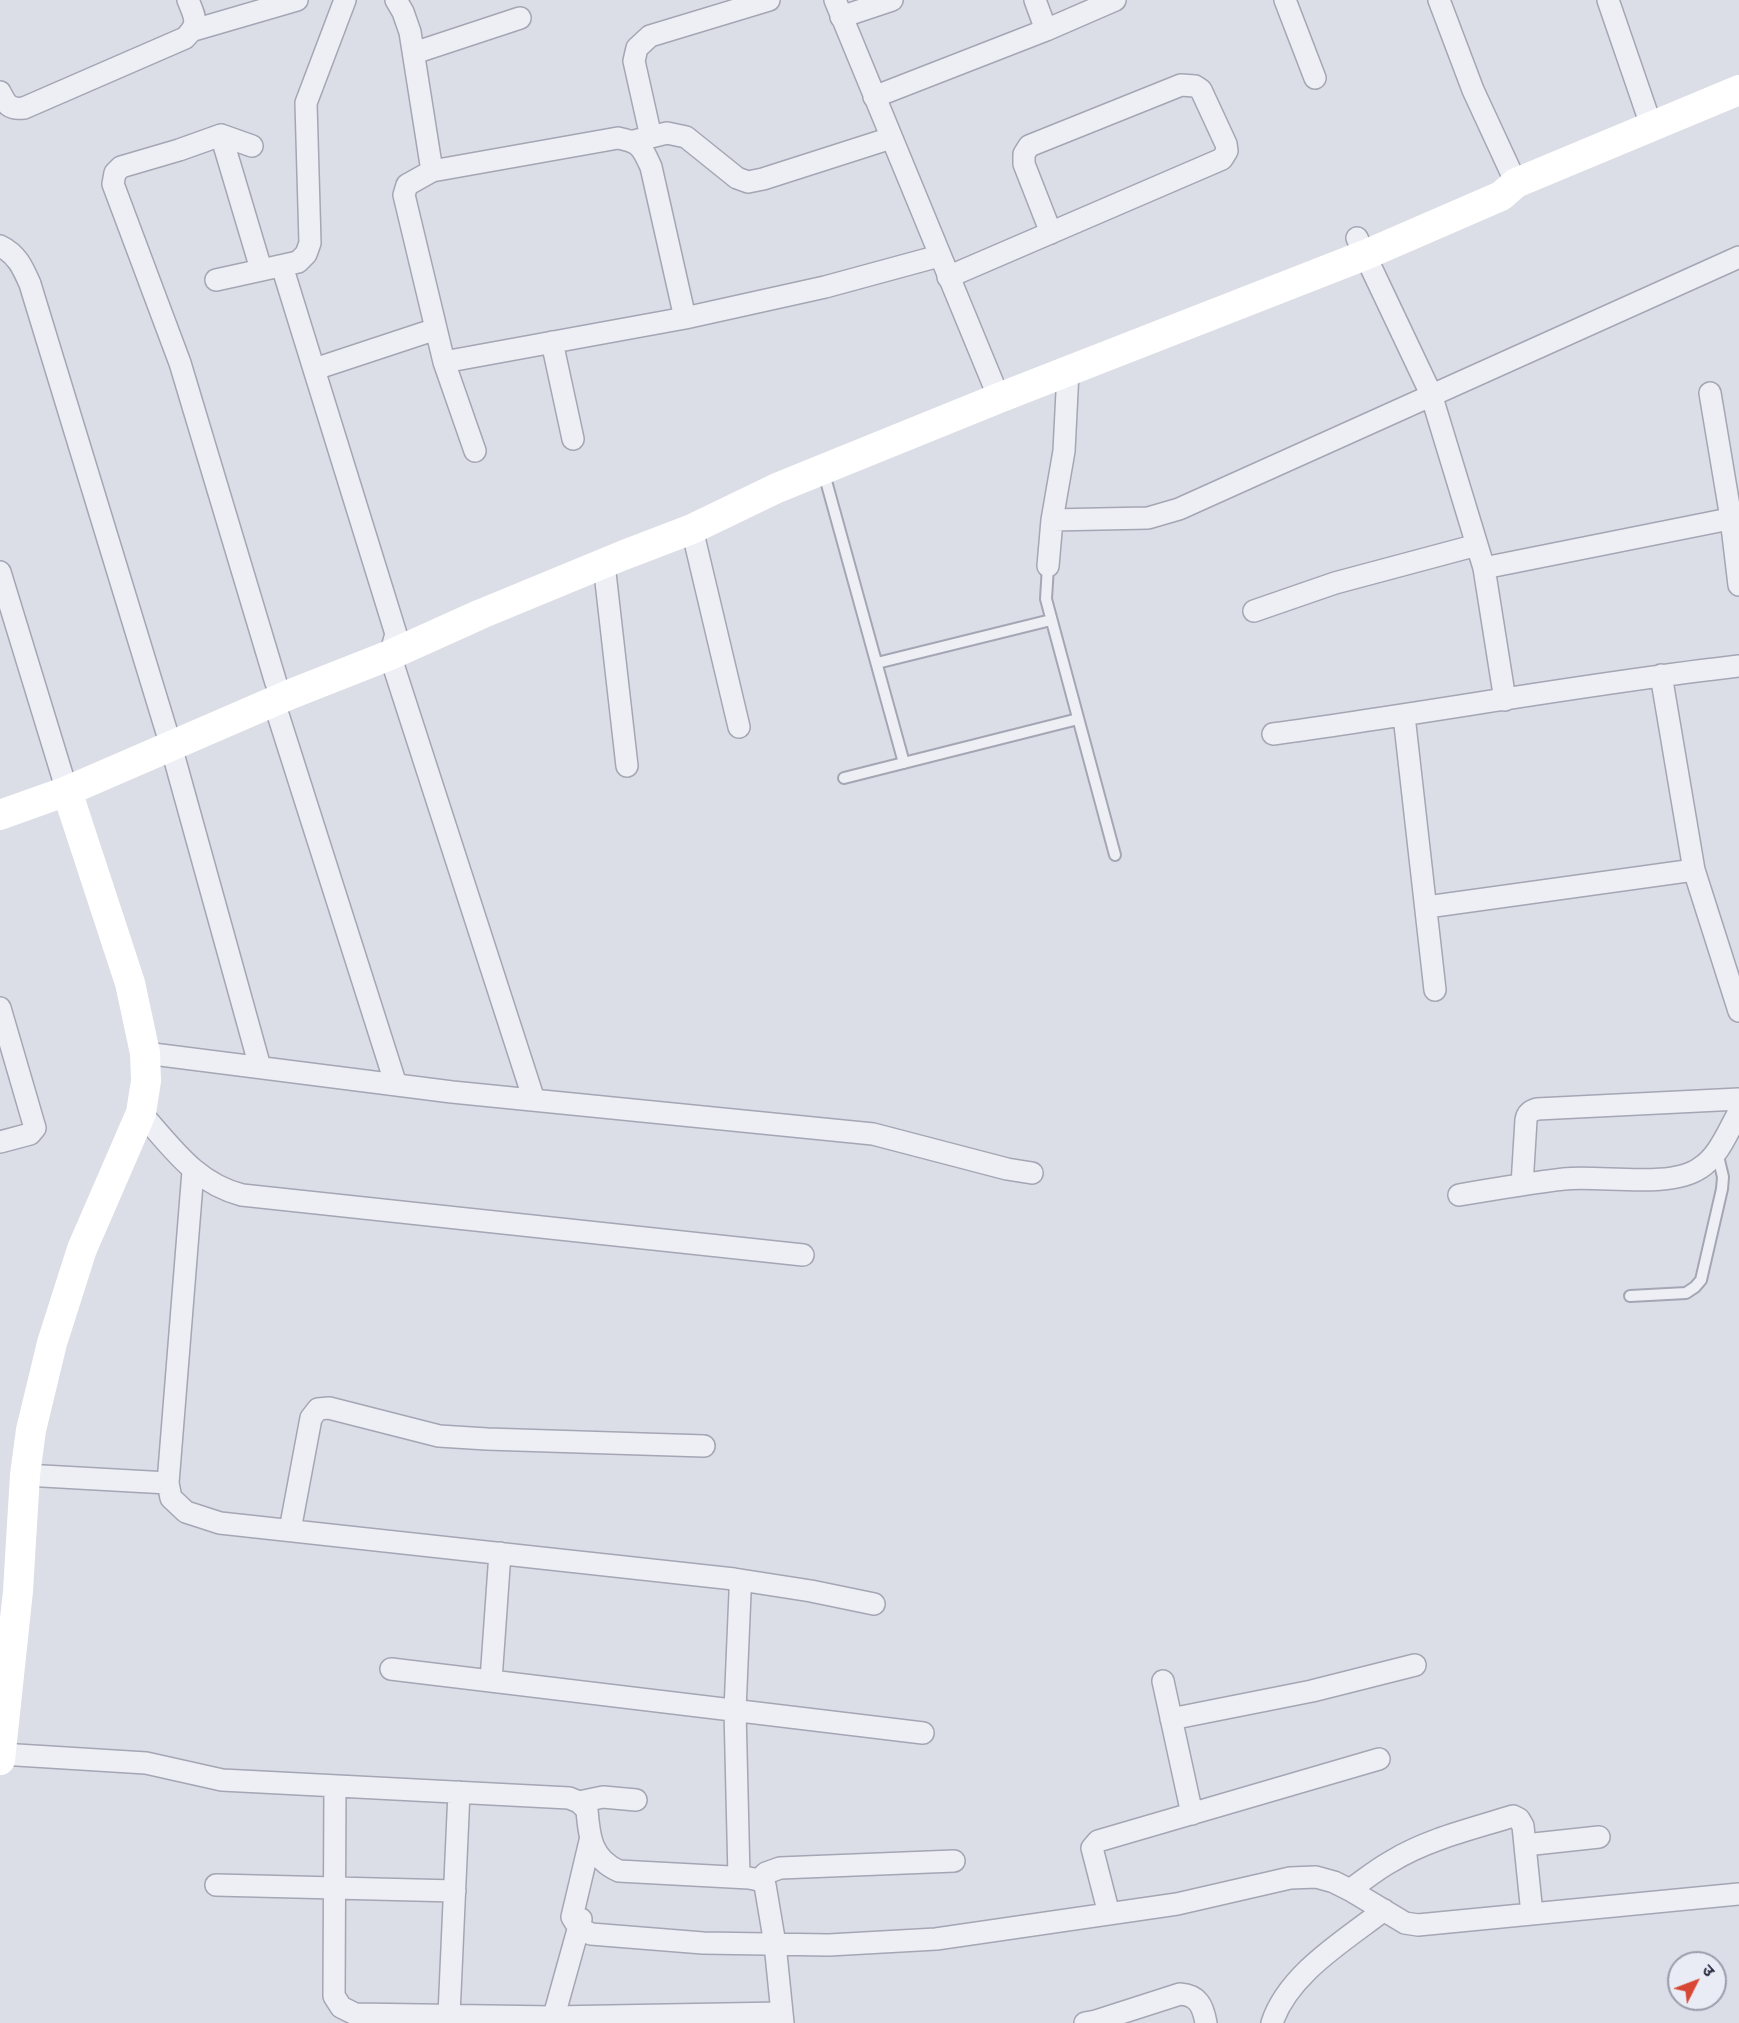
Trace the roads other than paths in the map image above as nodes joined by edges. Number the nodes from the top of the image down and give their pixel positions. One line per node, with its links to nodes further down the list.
1 (188, 0): 14 (street)
2 (297, 0): 14 (street)
3 (345, 0): 33 (street)
4 (396, 0): 16 (street)
5 (770, 0): 24 (street)
6 (892, 0): 12 (street)
7 (1035, 0): 15 (street)
8 (1114, 0): 15 (street)
9 (1285, 0): 17 (street)
10 (1439, 0): 27 (street)
11 (1608, 0): 21 (street)
12 (838, 8): 20 (street)
13 (520, 18): 16 (street)
14 (194, 30): 19 (street)
15 (1046, 30): 20 (street)
16 (414, 53): 26 (street)
17 (1315, 78)
18 (1739, 90): 21 (street)
19 (0, 92)
20 (874, 97): 23 (street)
21 (1652, 128): 27 (street)
22 (221, 135): 25 (street); 33 (street); 63 (street)
23 (891, 138): 24 (street); 31 (street)
24 (642, 139): 26 (street); 36 (street)
25 (252, 146)
26 (432, 171): 37 (street)
27 (1516, 183): 30 (street)
28 (1051, 233): 28 (street); 34 (street)
29 (0, 246): 69 (street)
30 (1361, 246): 41 (street); 42 (street); 44 (street)
31 (939, 256): 34 (street); 36 (street)
32 (1739, 257): 44 (street)
33 (272, 267): 35 (street); 40 (street)
34 (948, 277): 42 (street)
35 (216, 280)
36 (685, 318): 38 (street)
37 (436, 329): 39 (street); 40 (street)
38 (552, 342): 39 (street); 45 (street)
39 (444, 362): 46 (street)
40 (315, 369): 59 (street)
41 (1068, 372): 42 (street); 49 (street)
42 (996, 391): 47 (street); 59 (street)
43 (1710, 393): 48 (street)
44 (1431, 394): 49 (street); 51 (street)
45 (573, 439)
46 (475, 451)
47 (823, 470): 50 (street); 60 (lane)
48 (1735, 518): 54 (street); 56 (street)
49 (1052, 520): 53 (street)
50 (692, 529): 52 (street); 67 (street)
51 (1477, 545): 54 (street); 57 (street)
52 (604, 564): 59 (street); 71 (street)
53 (1048, 566): 58 (lane)
54 (1484, 568): 64 (street)
55 (0, 572): 73 (street)
56 (1739, 585)
57 (1254, 611)
58 (1051, 620): 60 (lane); 66 (lane)
59 (393, 644): 63 (street); 87 (street)
60 (877, 663): 70 (lane)
61 (1739, 666): 62 (street)
62 (1661, 675): 64 (street); 77 (street)
63 (275, 692): 69 (street); 85 (street)
64 (1504, 700): 65 (street)
65 (1404, 716): 68 (street); 78 (street)
66 (1078, 719): 70 (lane); 76 (lane)
67 (739, 727)
68 (1273, 734)
69 (168, 736): 73 (street); 84 (street)
70 (904, 763): 72 (lane)
71 (627, 766)
72 (844, 778)
73 (64, 781): 74 (street); 75 (street); 82 (street)
74 (0, 793)
75 (0, 814)
76 (1115, 855)
77 (1694, 870): 78 (street); 81 (street)
78 (1427, 907): 79 (street)
79 (1435, 990)
80 (0, 1008): 83 (street)
81 (1739, 1011)
82 (145, 1053): 84 (street); 89 (street)
83 (7, 1056): 90 (street)
84 (260, 1068): 85 (street)
85 (396, 1085): 87 (street)
86 (1739, 1099): 94 (street)
87 (534, 1100): 93 (street)
88 (1739, 1112): 91 (street)
89 (141, 1113): 92 (street); 99 (street)
90 (0, 1142)
91 (1717, 1152): 94 (street); 97 (lane)
92 (193, 1171): 96 (street); 100 (street)
93 (1032, 1173)
94 (1522, 1185): 95 (street)
95 (1459, 1194)
96 (803, 1255)
97 (1630, 1296)
98 (704, 1446): 101 (street)
99 (25, 1475): 100 (street); 112 (street)
100 (168, 1483): 101 (street)
101 (290, 1530): 102 (street)
102 (500, 1553): 103 (street); 107 (street)
103 (734, 1579): 104 (street); 109 (street)
104 (874, 1604)
105 (1415, 1665): 110 (street)
106 (391, 1669): 107 (street)
107 (491, 1680): 109 (street)
108 (1162, 1681): 110 (street)
109 (735, 1710): 111 (street); 124 (street)
110 (1171, 1719): 119 (street)
111 (923, 1733)
112 (1, 1754): 114 (street); 115 (street)
113 (1378, 1759): 119 (street)
114 (0, 1760)
115 (335, 1786): 116 (street); 126 (street)
116 (459, 1792): 118 (street); 128 (street)
117 (636, 1800): 118 (street)
118 (579, 1802): 121 (street)
119 (1192, 1814): 131 (street)
120 (1599, 1837): 122 (street)
121 (590, 1841): 124 (street); 133 (street)
122 (1525, 1845): 127 (street); 132 (street)
123 (954, 1861): 124 (street)
124 (749, 1879): 134 (street)
125 (216, 1885): 126 (street)
126 (334, 1887): 128 (street); 135 (street)
127 (1350, 1890): 130 (street); 131 (street)
128 (455, 1891): 136 (street)
129 (1739, 1894): 132 (street)
130 (1384, 1910): 132 (street); 141 (street)
131 (1109, 1914): 134 (street)
132 (1532, 1914)
133 (580, 1923): 134 (street); 138 (street)
134 (775, 1944): 137 (street)
135 (341, 2015): 136 (street)
136 (449, 2015): 138 (street)
137 (782, 2018): 138 (street)
138 (553, 2020)
139 (1085, 2023): 140 (street)
140 (1206, 2023)
141 (1272, 2023)

